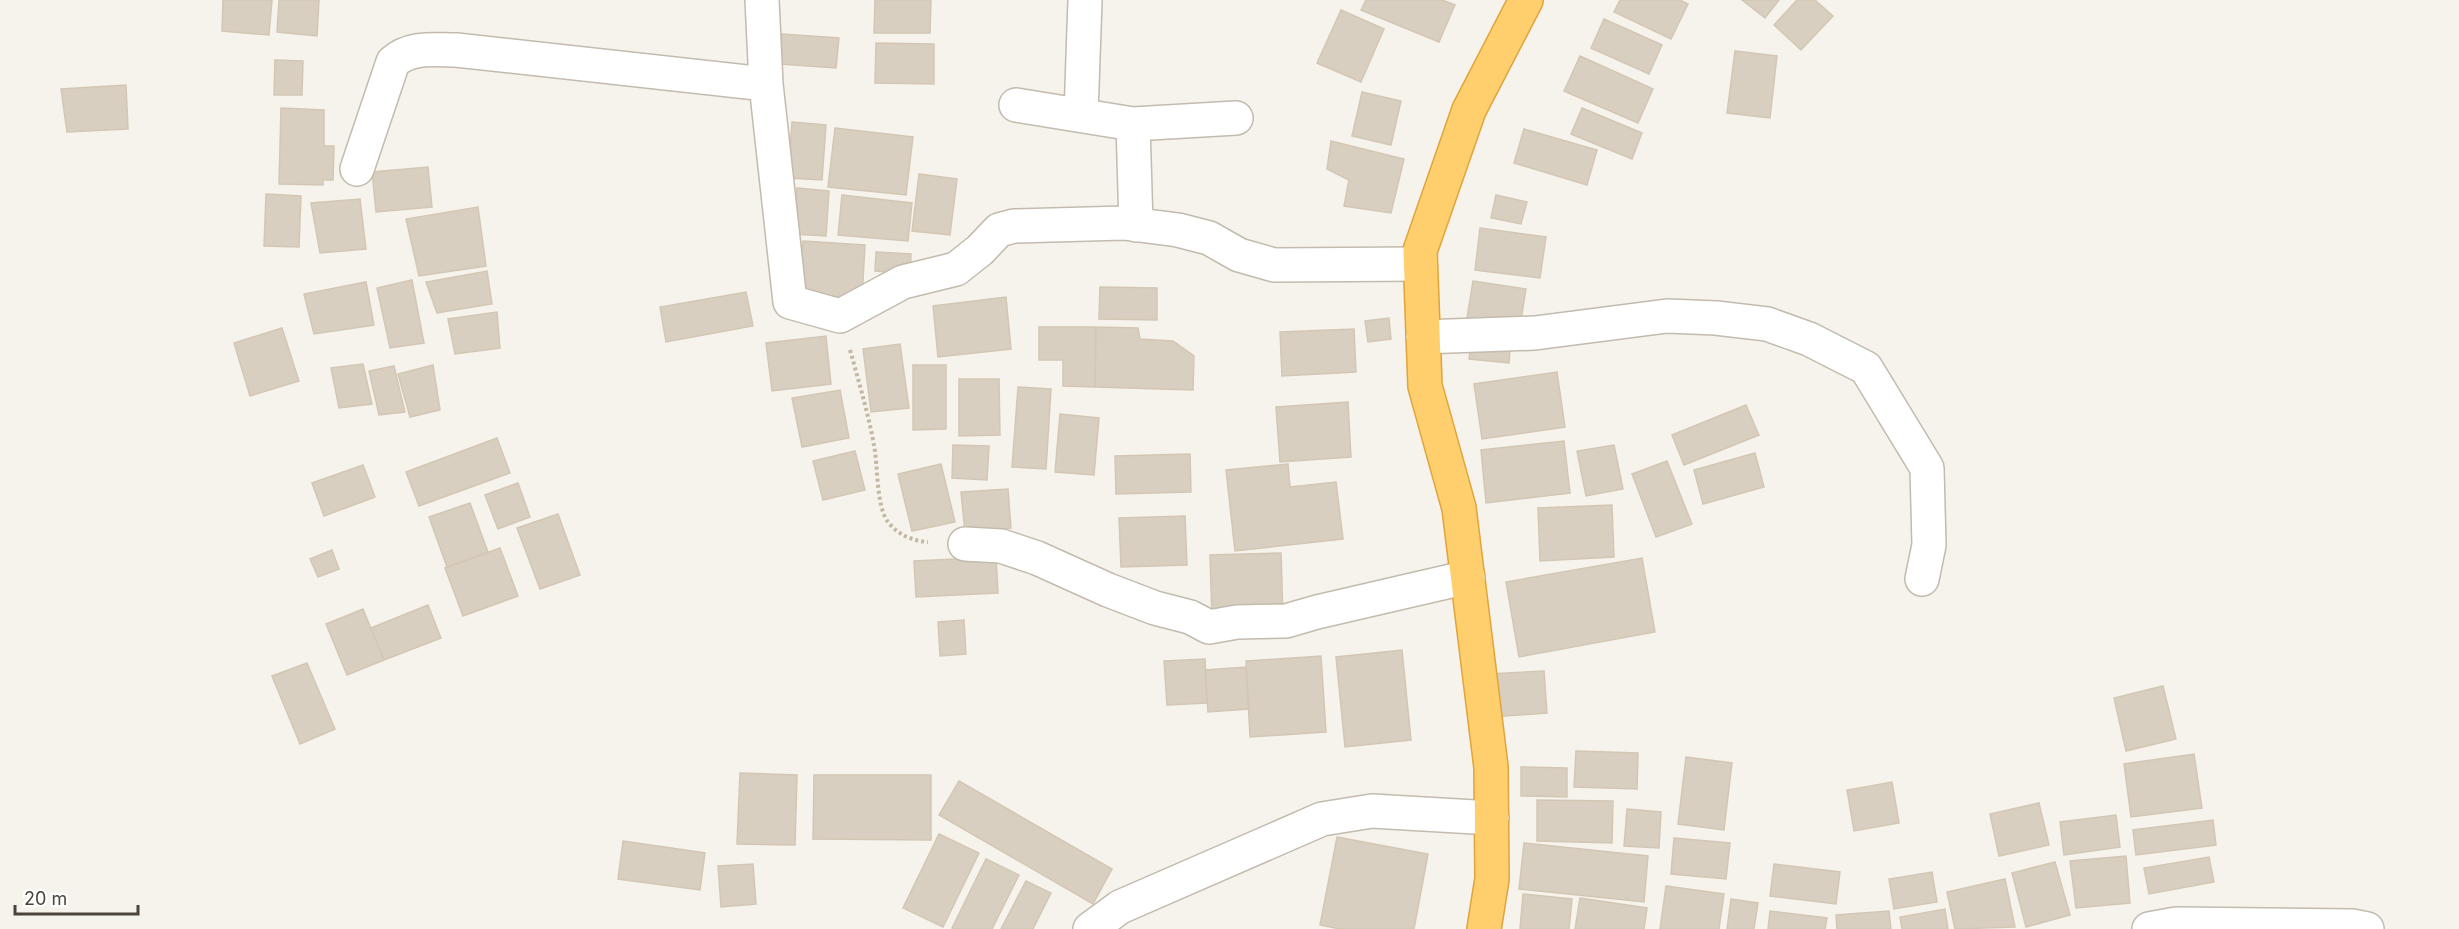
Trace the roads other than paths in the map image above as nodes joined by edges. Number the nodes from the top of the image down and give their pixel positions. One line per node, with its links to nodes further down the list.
1 (762, 0): 4 (street)
2 (1085, 0): 6 (street)
3 (1526, 0): 11 (highway)
4 (766, 84): 9 (street); 10 (street)
5 (1016, 105): 6 (street)
6 (1081, 115): 8 (street)
7 (1236, 118): 8 (street)
8 (1133, 124): 10 (street)
9 (357, 169)
10 (1136, 225): 11 (street)
11 (1420, 264): 12 (highway)
12 (1423, 337): 14 (highway); 15 (street)
13 (965, 544): 14 (street)
14 (1468, 577): 16 (highway)
15 (1922, 579)
16 (1492, 818): 17 (street); 18 (highway)
17 (1090, 929)
18 (1484, 929)
19 (2149, 929): 20 (street)
20 (2367, 929)

